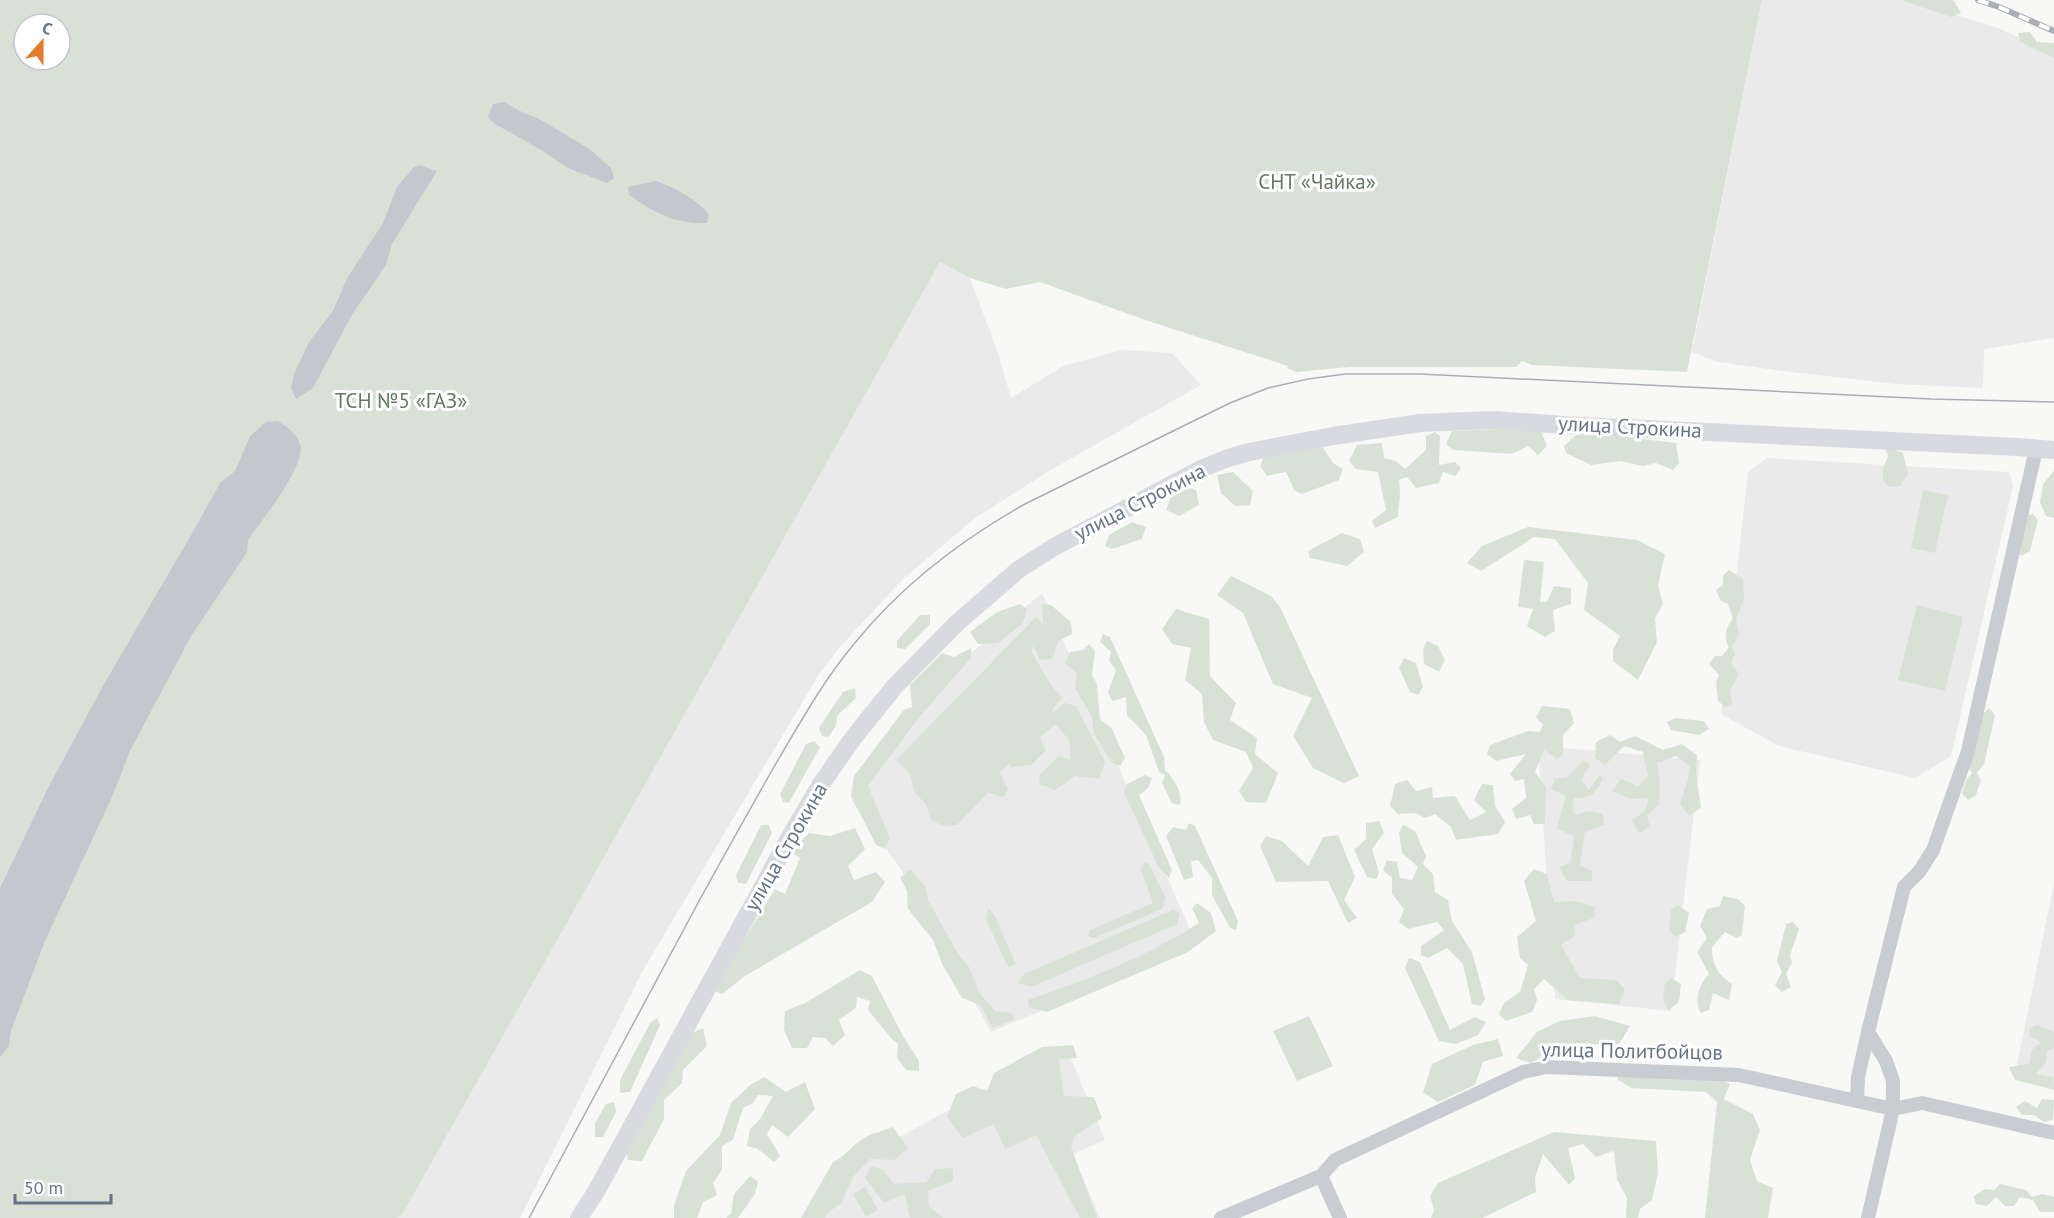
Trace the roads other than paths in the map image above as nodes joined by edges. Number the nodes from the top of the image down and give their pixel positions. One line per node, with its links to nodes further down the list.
1 (2045, 449): 2 (street); 7 (street, улица Строкина)
2 (1868, 1032): 3 (street); 4 (street)
3 (1857, 1100): 4 (street, улица Политбойцов); 6 (street, улица Политбойцов)
4 (1893, 1109): 5 (street, улица Политбойцов); 10 (street)
5 (2054, 1133)
6 (1321, 1176): 8 (street, улица Политбойцов); 9 (street)
7 (579, 1218)
8 (1221, 1218)
9 (1340, 1218)
10 (1868, 1218)

